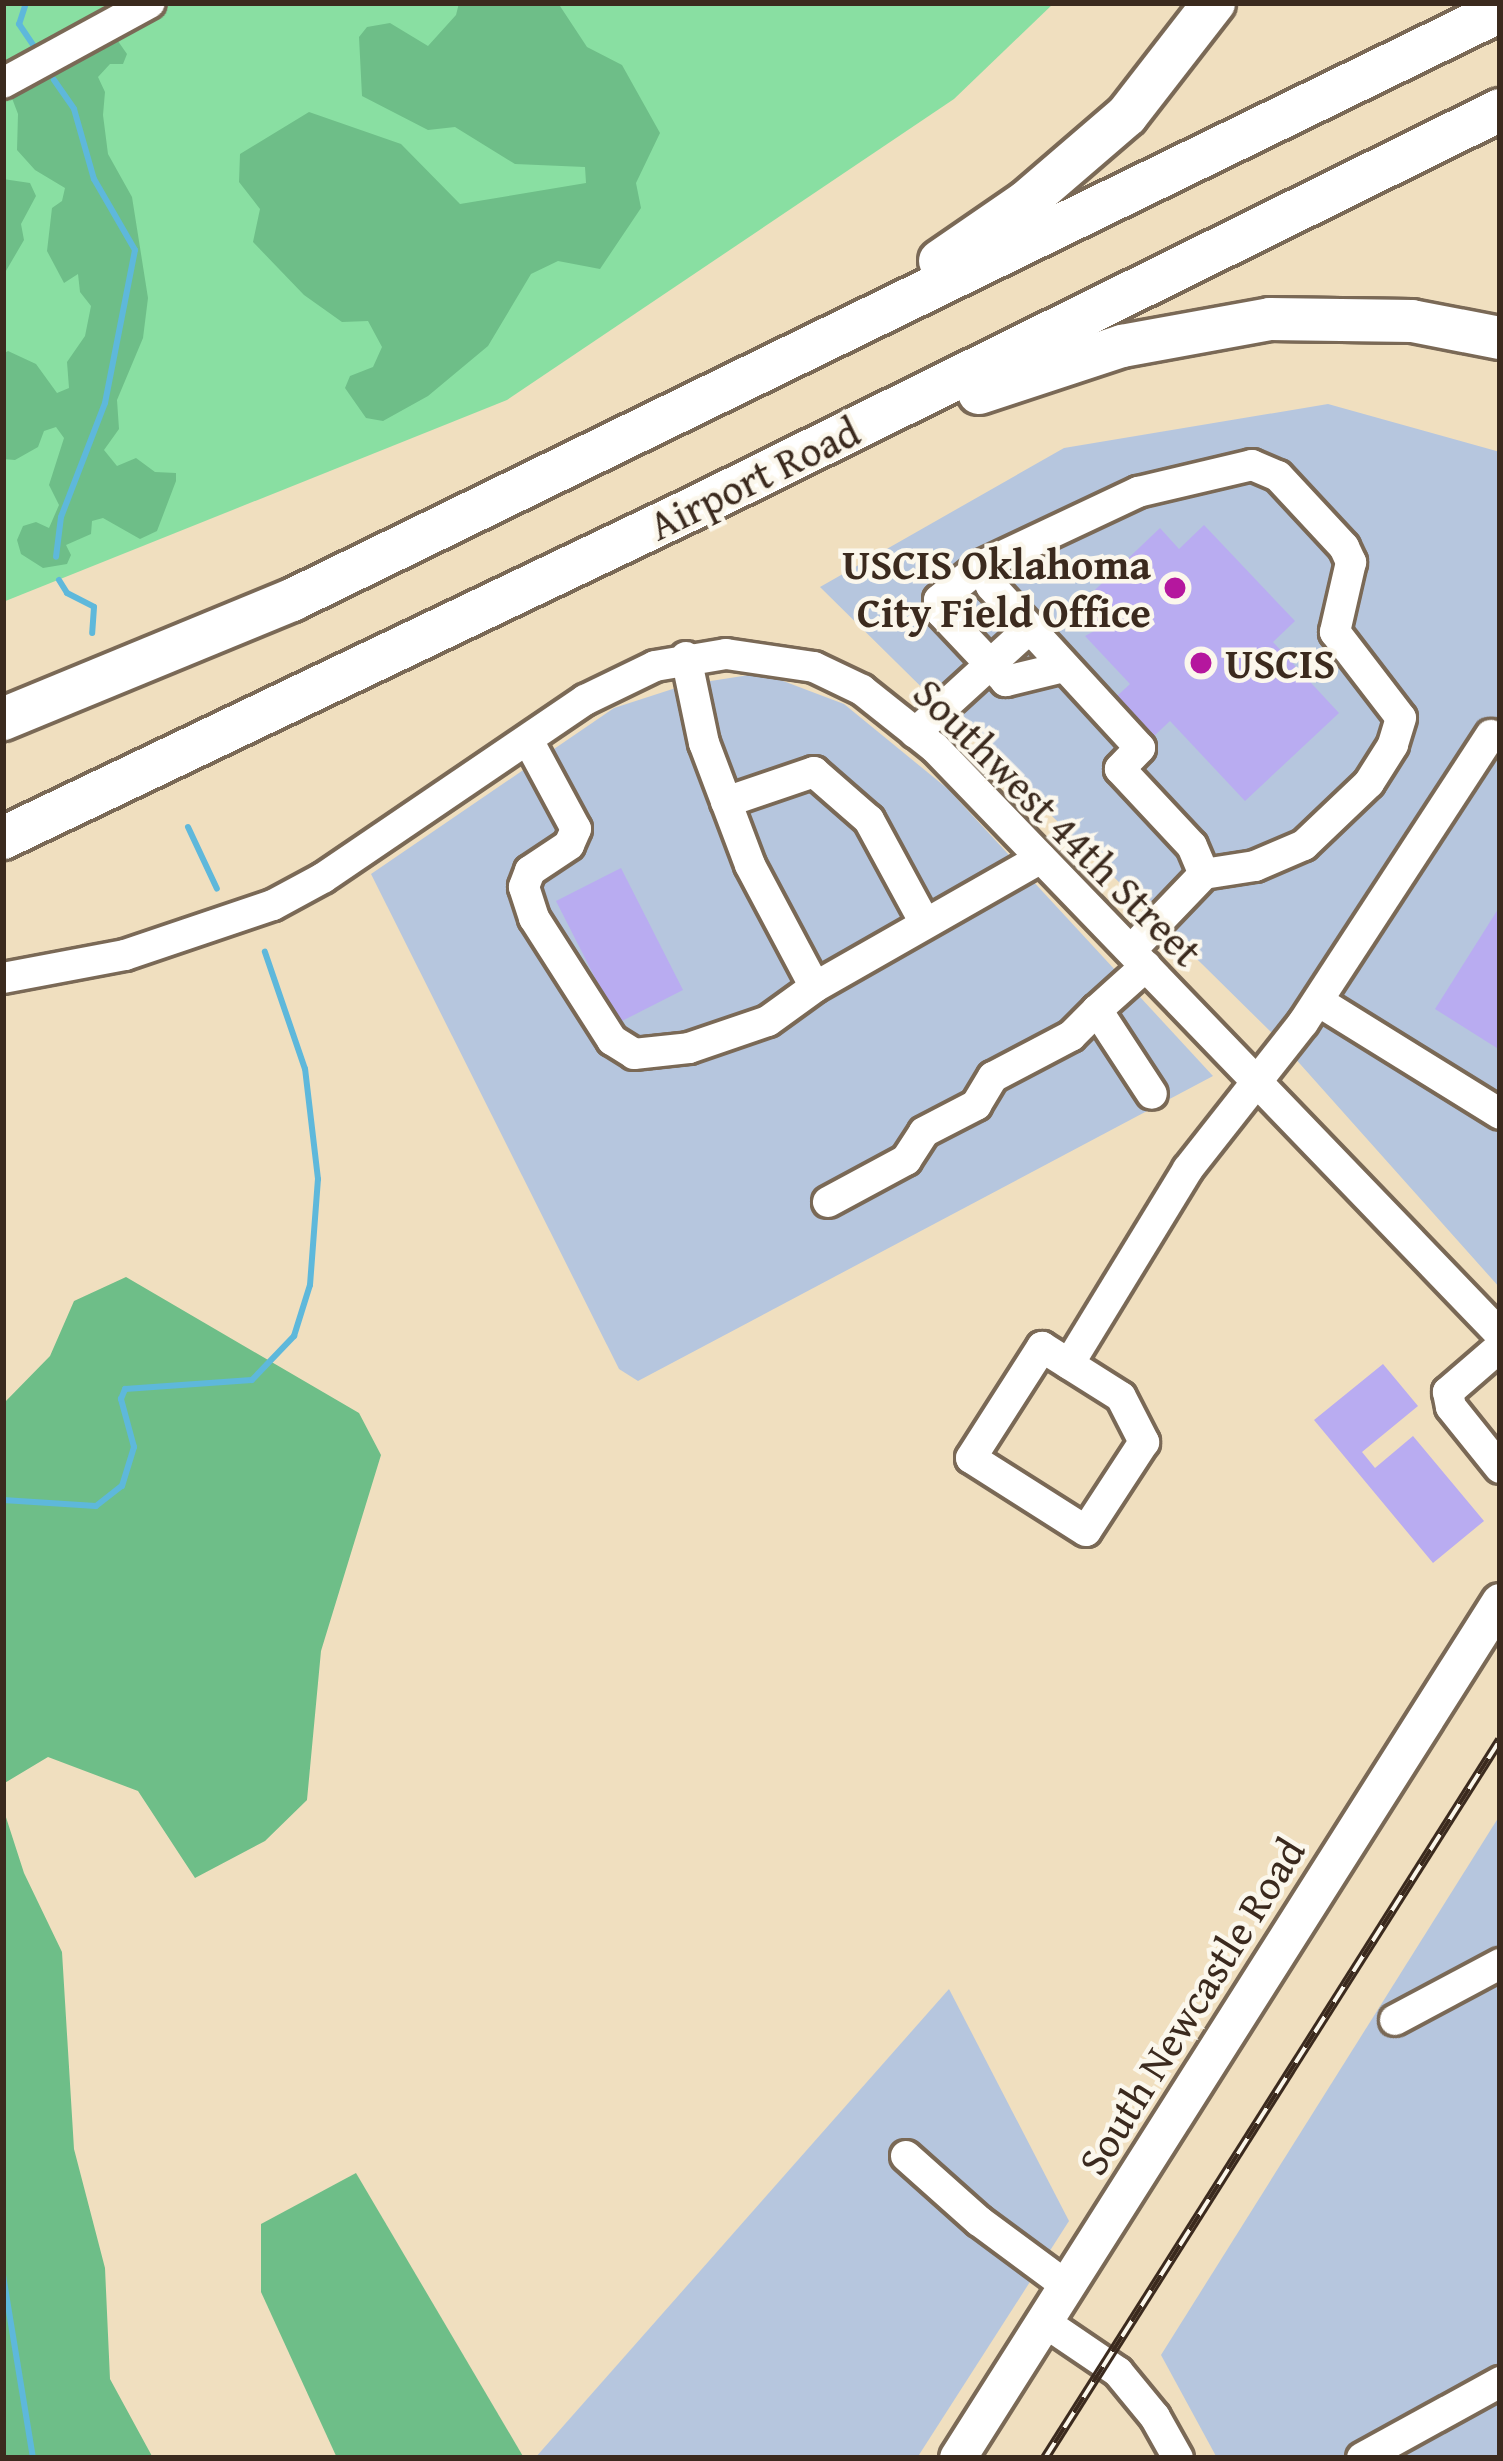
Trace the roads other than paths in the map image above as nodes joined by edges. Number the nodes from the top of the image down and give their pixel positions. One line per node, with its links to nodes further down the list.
1 (149, 3): 4 (street)
2 (1214, 3): 7 (highway)
3 (1500, 11): 7 (highway)
4 (3, 83)
5 (1500, 110): 8 (highway, Airport Road)
6 (1500, 338): 8 (highway)
7 (821, 344): 14 (highway)
8 (694, 508): 19 (highway, Airport Road)
9 (981, 566): 10 (street); 12 (street); 21 (street)
10 (1029, 629): 12 (street); 13 (street)
11 (686, 657): 15 (street, Southwest 44th Street); 17 (street, Southwest 44th Street); 18 (street)
12 (991, 664): 13 (street); 15 (street)
13 (1064, 667): 21 (street)
14 (3, 718)
15 (915, 733): 20 (street, Southwest 44th Street)
16 (1491, 735): 26 (street)
17 (528, 740): 24 (street, Southwest 44th Street); 25 (street)
18 (726, 802): 22 (street); 25 (street)
19 (3, 838)
20 (1041, 857): 22 (street); 23 (street, Southwest 44th Street)
21 (1204, 874): 23 (street)
22 (925, 923): 25 (street)
23 (1138, 958): 27 (street); 28 (street, Southwest 44th Street)
24 (3, 978)
25 (815, 987)
26 (1318, 1001): 28 (street); 30 (street)
27 (1097, 1010): 29 (street); 31 (street)
28 (1258, 1083): 32 (street, Southwest 44th Street); 34 (street)
29 (1152, 1094)
30 (1500, 1114)
31 (828, 1202)
32 (1500, 1334)
33 (1500, 1347): 35 (street)
34 (1070, 1364): 34 (street)
35 (1500, 1468)
36 (1500, 1602): 40 (main road, South Newcastle Road)
37 (1500, 1964): 38 (street)
38 (1395, 2020)
39 (906, 2156): 40 (street)
40 (1067, 2286): 41 (main road, South Newcastle Road)
41 (1043, 2321): 43 (main road, South Newcastle Road); 44 (street)
42 (1500, 2382): 45 (street)
43 (958, 2458)
44 (1178, 2458)
45 (1362, 2458)

